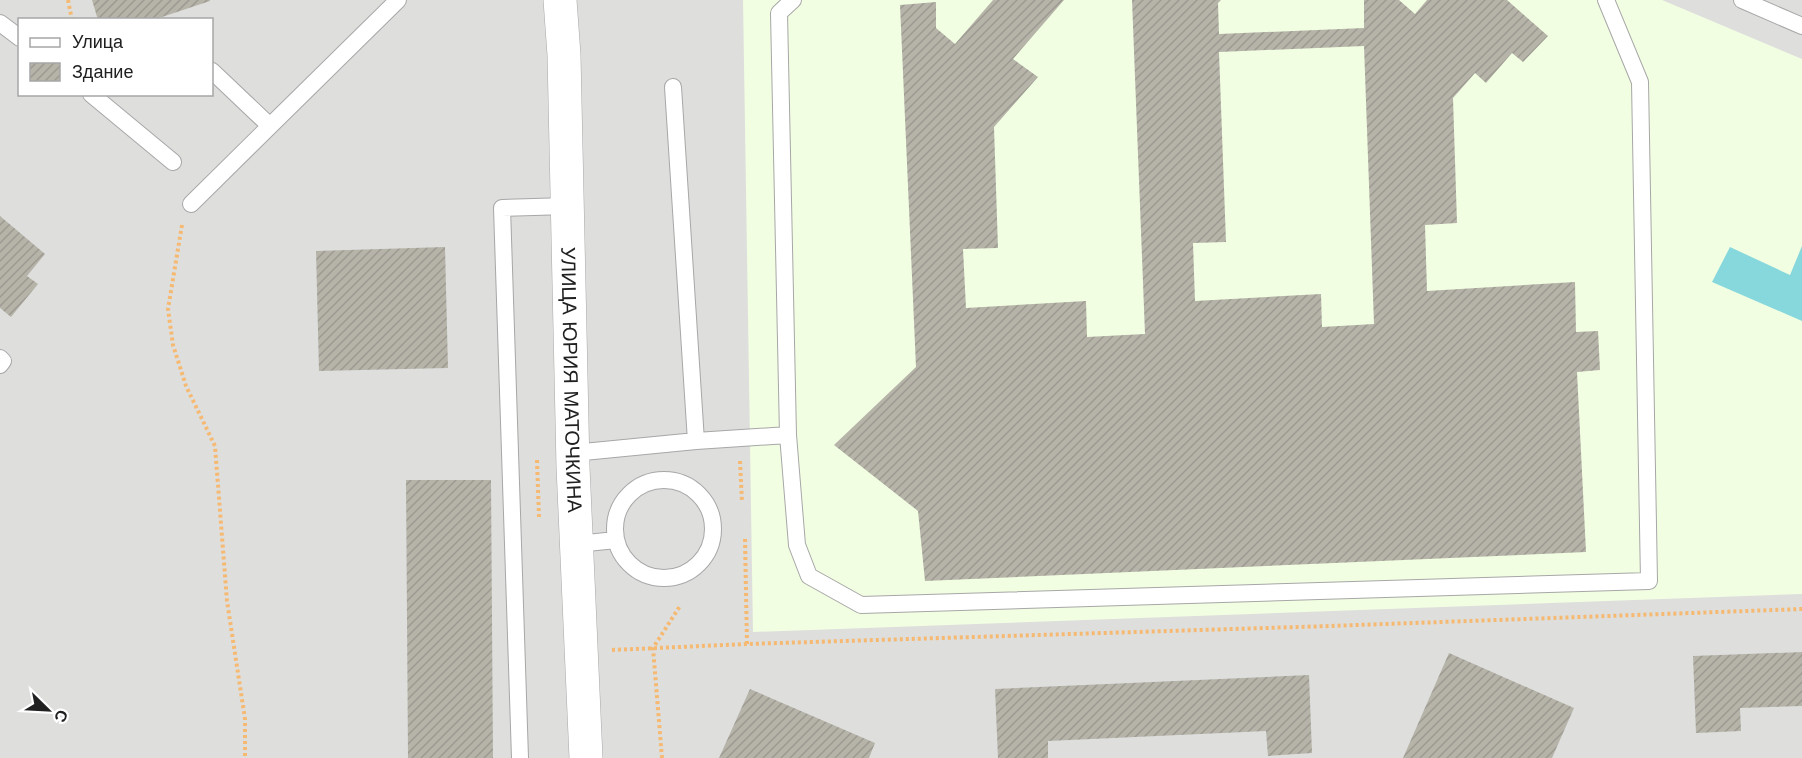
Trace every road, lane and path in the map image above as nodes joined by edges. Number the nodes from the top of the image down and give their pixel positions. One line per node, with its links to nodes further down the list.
1 (68, 0): 7 (path)
2 (398, 0): 14 (lane)
3 (560, 0): 17 (street, УЛИЦА ЮРИЯ МАТОЧКИНА)
4 (793, 0): 21 (lane)
5 (1606, 0): 21 (lane)
6 (1742, 0): 9 (lane)
7 (72, 18)
8 (0, 23): 10 (lane)
9 (1802, 26)
10 (18, 36)
11 (213, 72): 14 (lane)
12 (673, 87): 23 (lane)
13 (93, 96): 15 (lane)
14 (270, 126): 16 (lane)
15 (173, 162)
16 (191, 204)
17 (568, 206): 24 (street, УЛИЦА ЮРИЯ МАТОЧКИНА); 35 (lane)
18 (183, 221): 34 (path)
19 (0, 358): 20 (lane)
20 (0, 364)
21 (788, 435): 22 (lane)
22 (739, 438): 23 (lane); 25 (path)
23 (696, 441): 24 (lane)
24 (573, 453): 28 (street, УЛИЦА ЮРИЯ МАТОЧКИНА)
25 (742, 502)
26 (745, 539): 31 (path)
27 (616, 540): 27 (lane); 28 (lane)
28 (577, 544): 33 (street, УЛИЦА ЮРИЯ МАТОЧКИНА)
29 (680, 606): 32 (path)
30 (1802, 609): 31 (path)
31 (747, 644): 32 (path)
32 (653, 648): 33 (path); 37 (path)
33 (581, 652): 36 (street, УЛИЦА ЮРИЯ МАТОЧКИНА)
34 (246, 758)
35 (520, 758)
36 (586, 758)
37 (662, 758)

